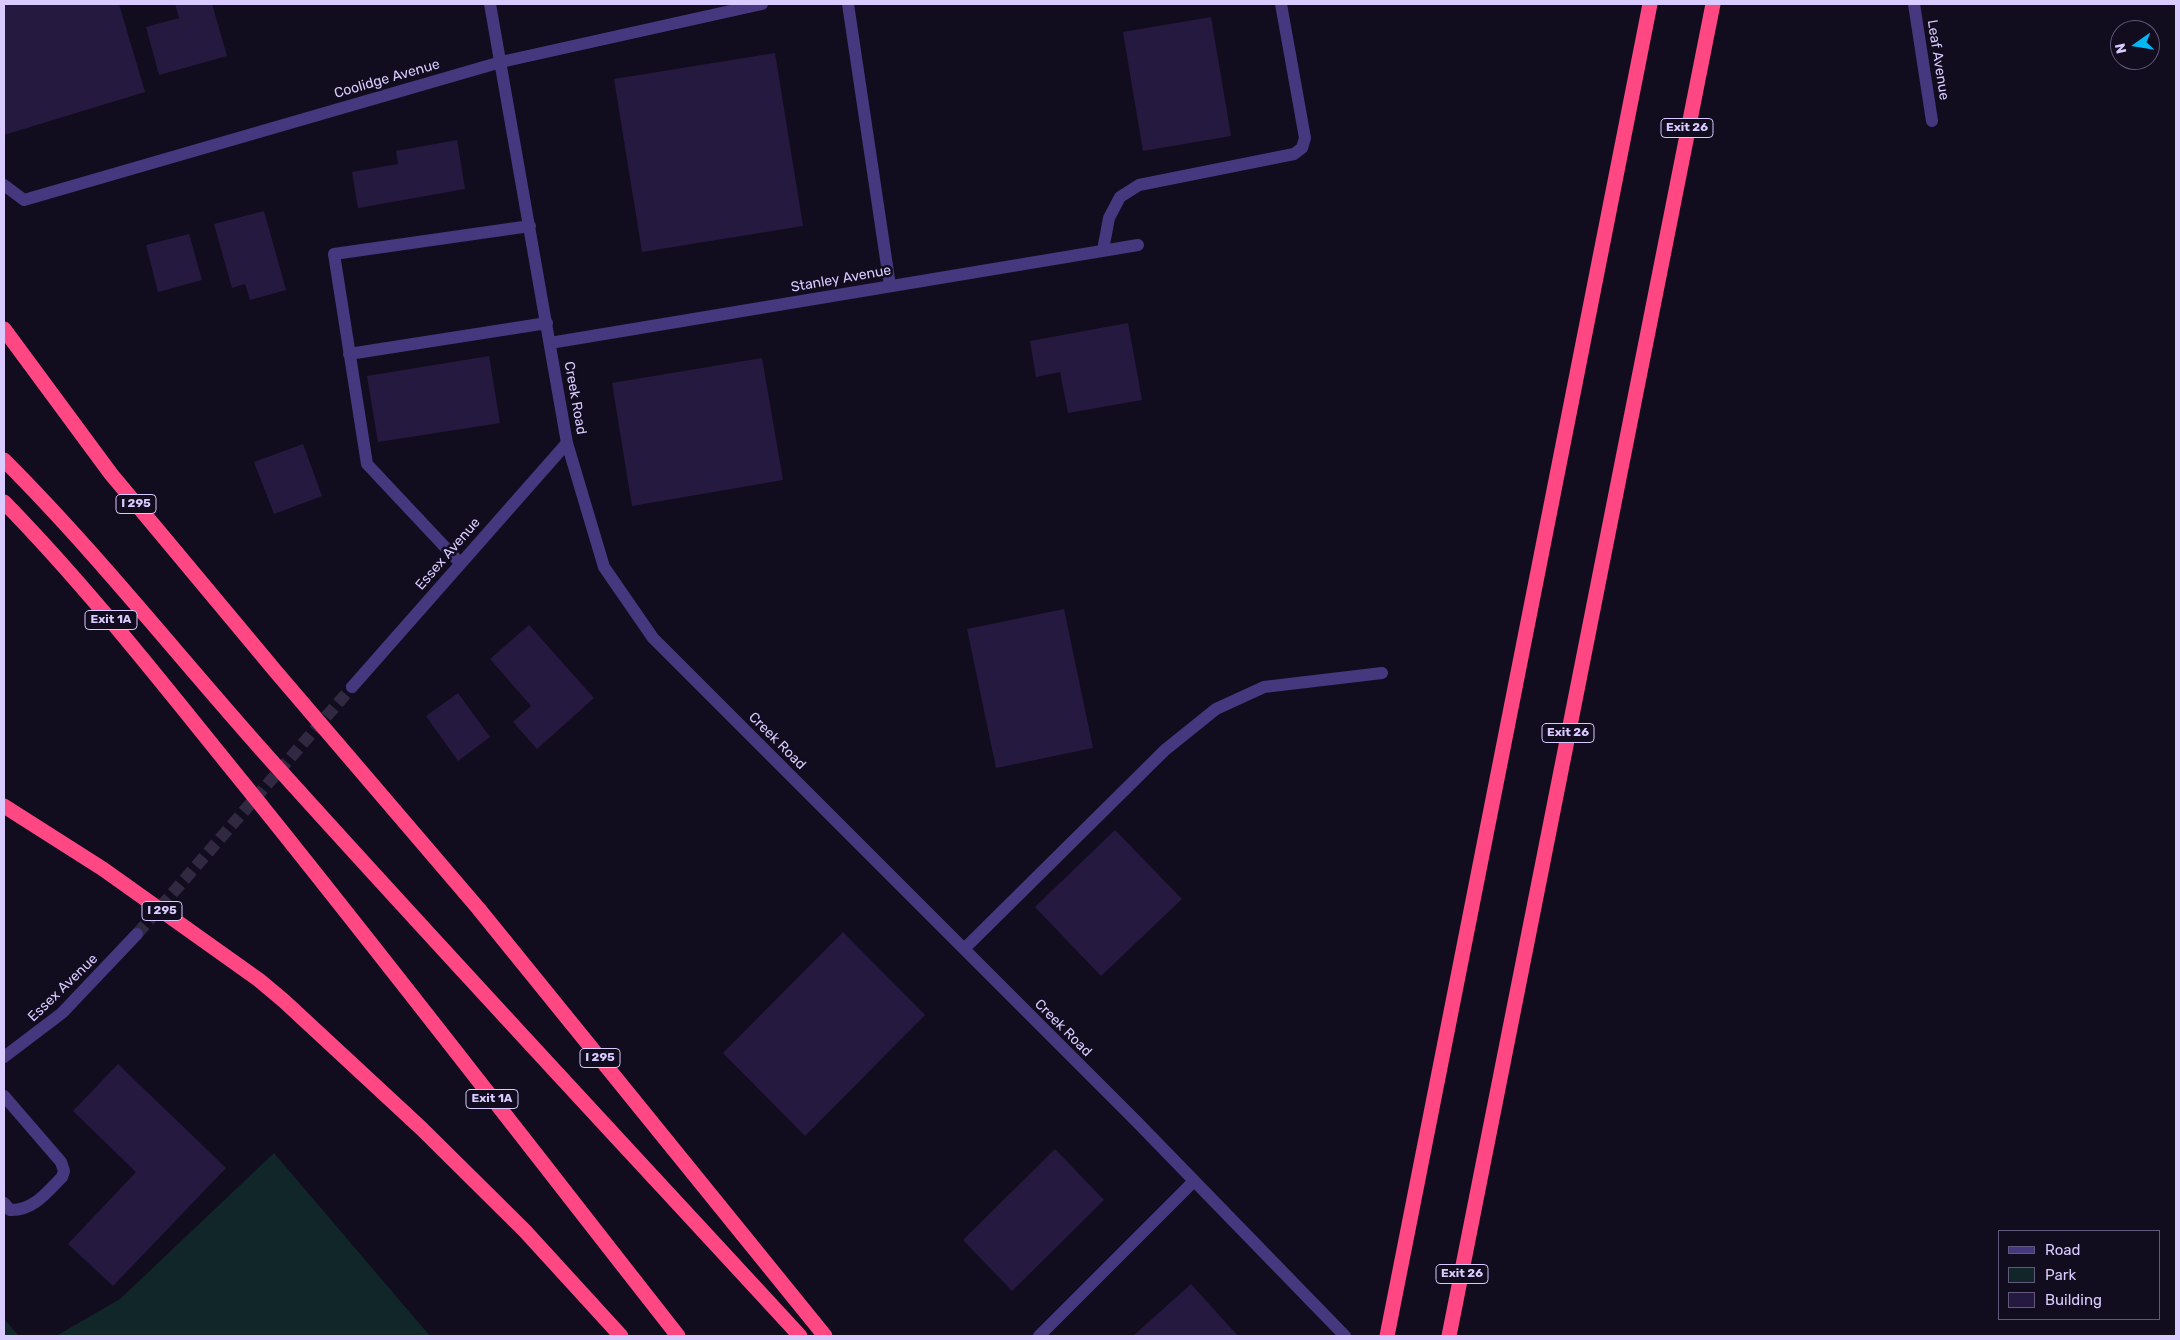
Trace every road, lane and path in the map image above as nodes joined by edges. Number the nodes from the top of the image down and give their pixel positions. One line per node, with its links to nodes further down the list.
1 (490, 4): 8 (street, Creek Road)
2 (762, 4): 8 (street, Coolidge Avenue)
3 (848, 4): 14 (street)
4 (1281, 4): 13 (street)
5 (1650, 4): 38 (highway)
6 (1713, 4): 39 (highway, Exit 26)
7 (1914, 4): 9 (street, Leaf Avenue)
8 (500, 62): 10 (street, Coolidge Avenue); 11 (street, Creek Road)
9 (1932, 121)
10 (4, 185)
11 (530, 226): 15 (street, Creek Road); 18 (street)
12 (1138, 245): 13 (street, Stanley Avenue)
13 (1103, 250): 14 (street, Stanley Avenue)
14 (890, 286): 17 (street, Stanley Avenue)
15 (547, 323): 17 (street, Creek Road); 18 (street)
16 (4, 329): 35 (highway, I 295)
17 (550, 343): 19 (street, Creek Road)
18 (350, 354): 22 (street)
19 (567, 442): 22 (street, Essex Avenue); 27 (street, Creek Road)
20 (4, 460): 34 (highway)
21 (4, 502): 33 (highway, Exit 1A)
22 (460, 563): 24 (street, Essex Avenue)
23 (1382, 673): 27 (street)
24 (352, 687)
25 (4, 806): 32 (highway, I 295)
26 (137, 934): 28 (street, Essex Avenue)
27 (964, 949): 30 (street, Creek Road)
28 (4, 1057)
29 (4, 1096): 31 (street)
30 (1194, 1181): 36 (street); 37 (street, Creek Road)
31 (4, 1203)
32 (621, 1336)
33 (678, 1336)
34 (800, 1336)
35 (826, 1336)
36 (1038, 1336)
37 (1345, 1336)
38 (1387, 1336)
39 (1449, 1336)

